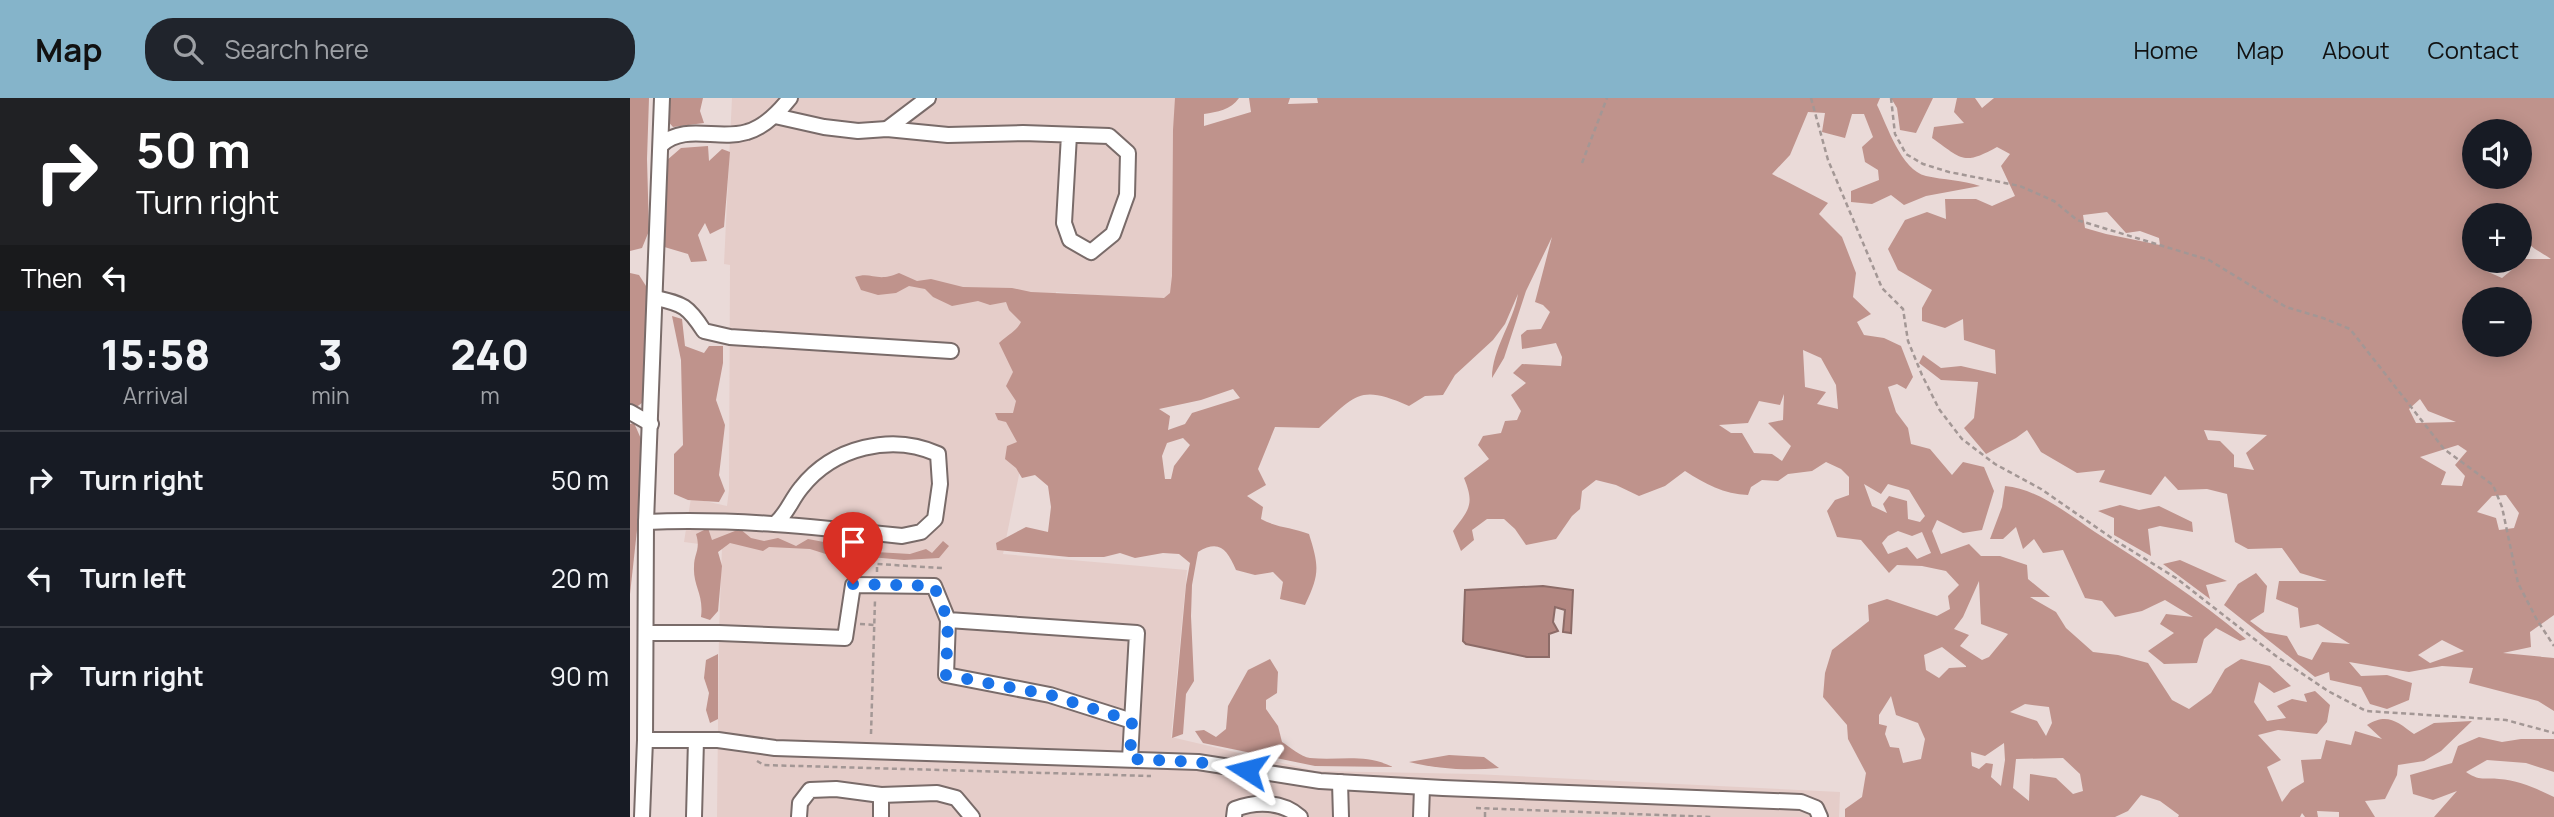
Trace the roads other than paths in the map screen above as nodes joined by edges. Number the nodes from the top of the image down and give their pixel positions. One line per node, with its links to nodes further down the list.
1 (662, 98): 7 (street)
2 (790, 98): 4 (street)
3 (928, 98): 5 (street)
4 (775, 116): 5 (street); 7 (street)
5 (887, 129): 6 (street)
6 (1069, 135): 6 (street)
7 (661, 145): 8 (street)
8 (656, 298): 9 (street); 11 (street)
9 (951, 351)
10 (630, 412): 11 (street)
11 (652, 424): 12 (street)
12 (646, 522): 13 (street); 15 (street)
13 (776, 523): 13 (street)
14 (948, 620): 15 (street); 16 (street); 16 (street)
15 (646, 633): 17 (street)
16 (1132, 721): 19 (street)
17 (645, 740): 18 (street); 23 (street)
18 (696, 740): 19 (street); 24 (street)
19 (1130, 759): 20 (street)
20 (1340, 782): 21 (street); 30 (street)
21 (1422, 787): 31 (street); 32 (street)
22 (881, 795): 25 (street); 26 (street); 27 (street)
23 (642, 817)
24 (694, 817)
25 (799, 817)
26 (881, 817)
27 (972, 817)
28 (1234, 817): 29 (street)
29 (1300, 817)
30 (1341, 817)
31 (1421, 817)
32 (1820, 817)

